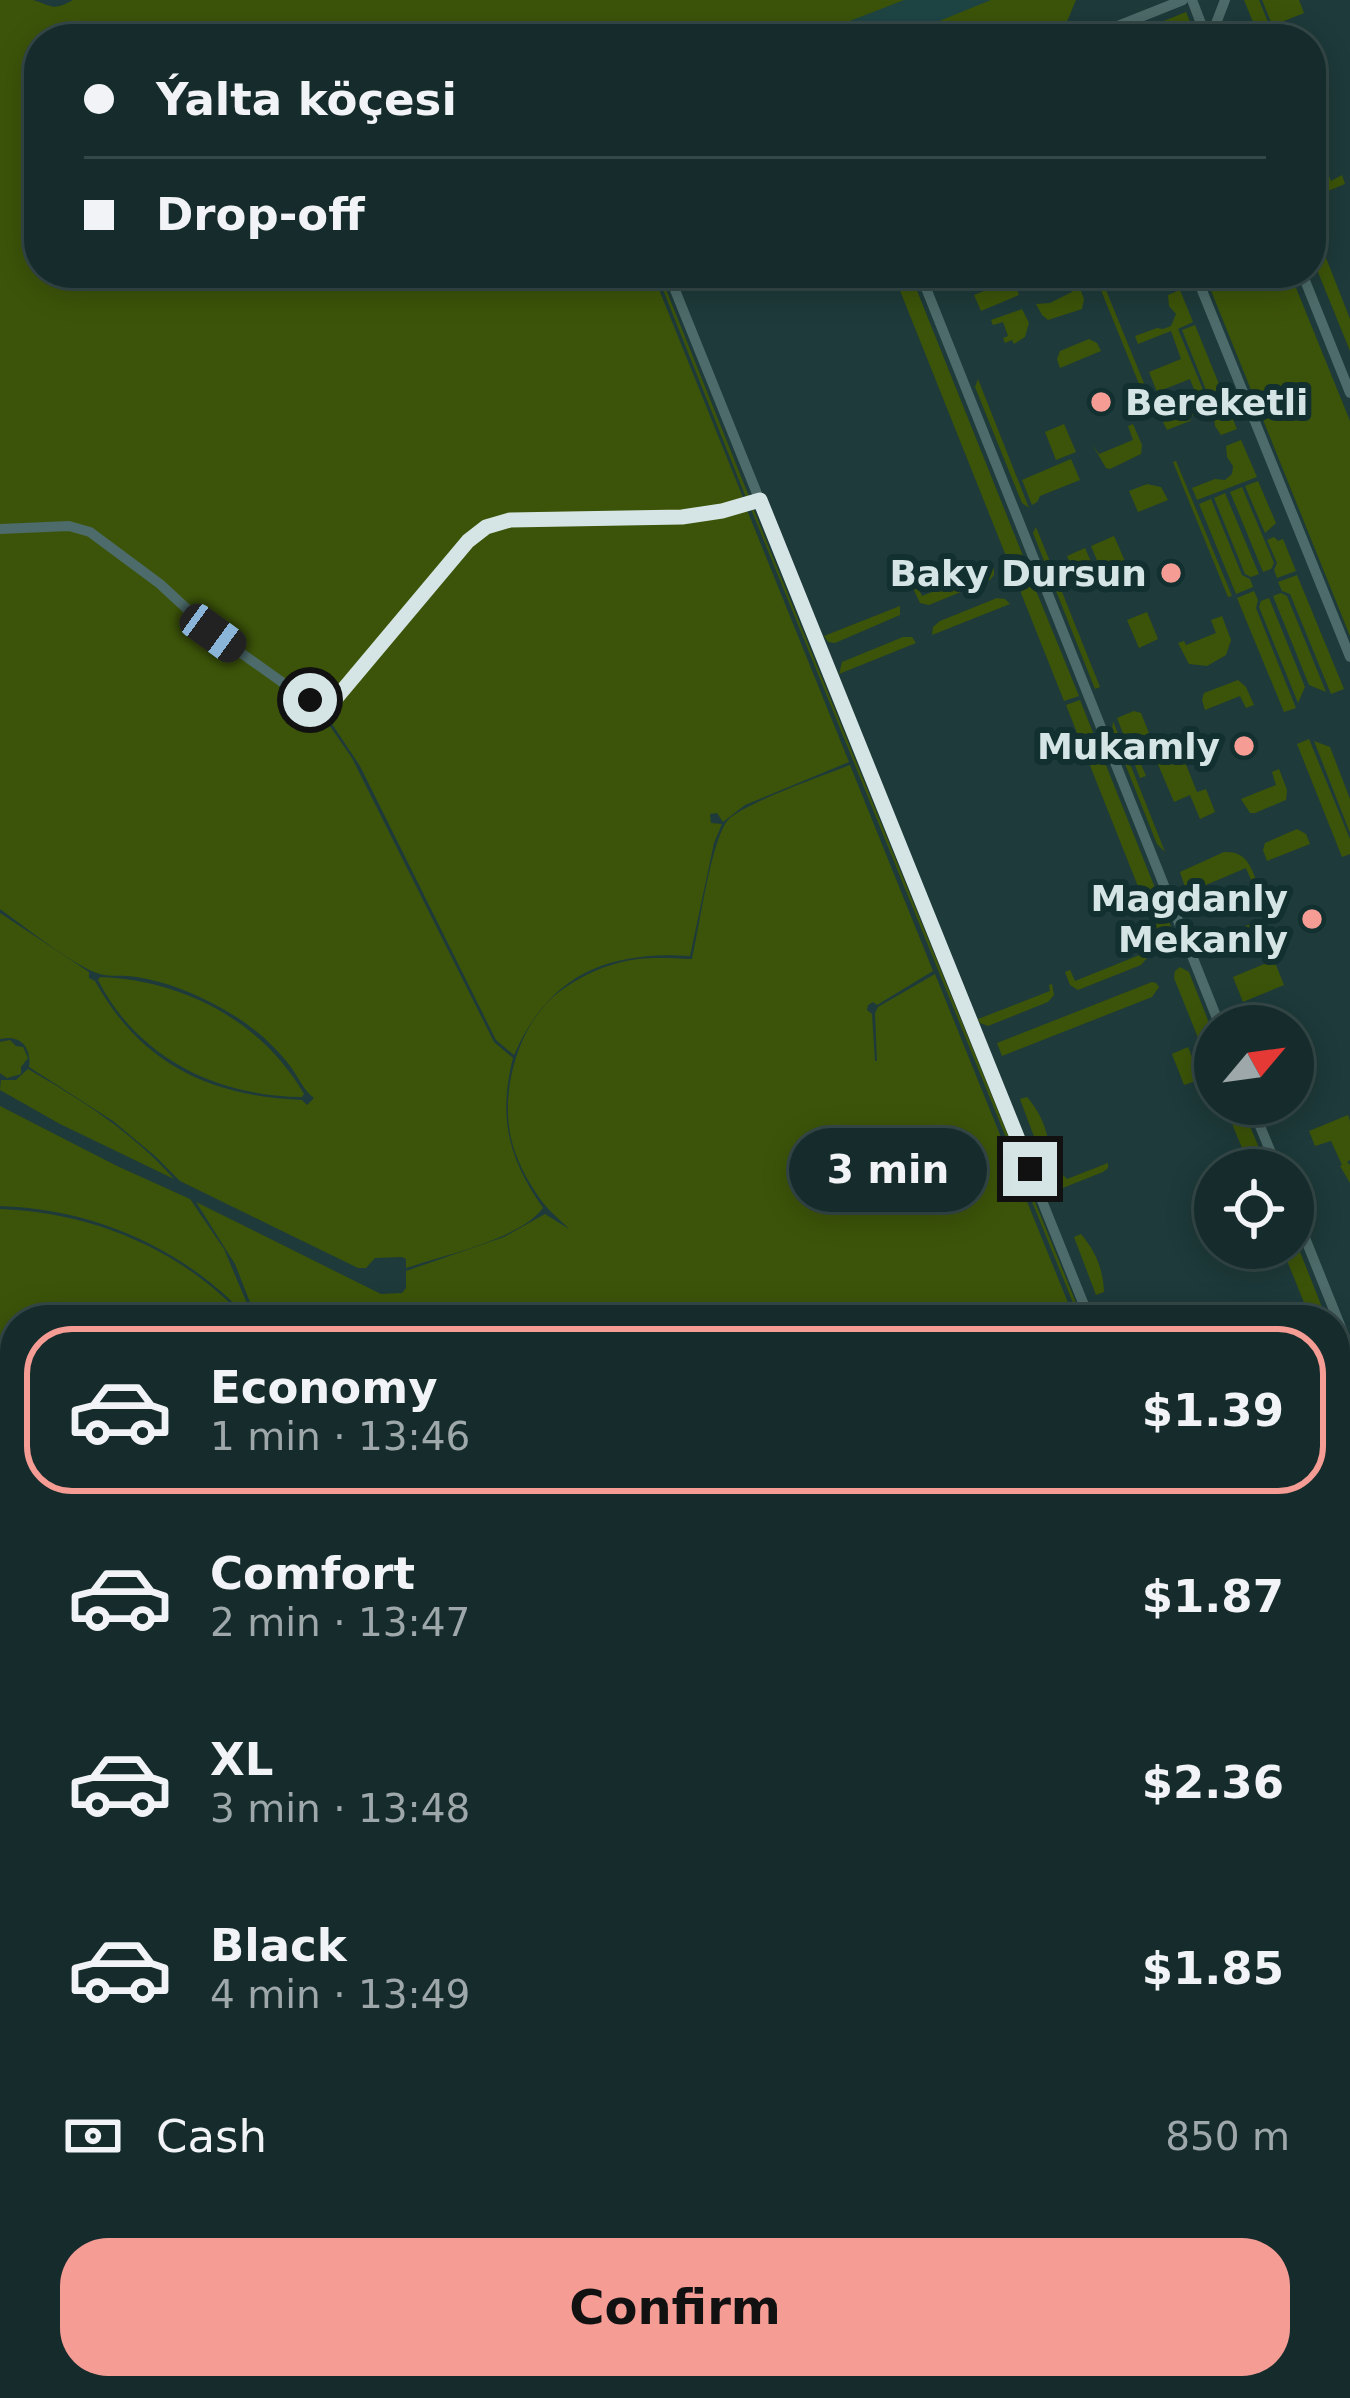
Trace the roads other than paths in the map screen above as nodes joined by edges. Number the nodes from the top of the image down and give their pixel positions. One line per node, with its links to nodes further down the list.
1 (1188, 0): 2 (street)
2 (1129, 24)
3 (675, 288): 8 (street)
4 (926, 288): 11 (street)
5 (1201, 288): 10 (street)
6 (1308, 288): 7 (street)
7 (1350, 393)
8 (760, 500): 9 (street); 13 (street)
9 (0, 529)
10 (1350, 657)
11 (1212, 1005)
12 (1314, 1260): 14 (street)
13 (1084, 1305)
14 (1332, 1305)

